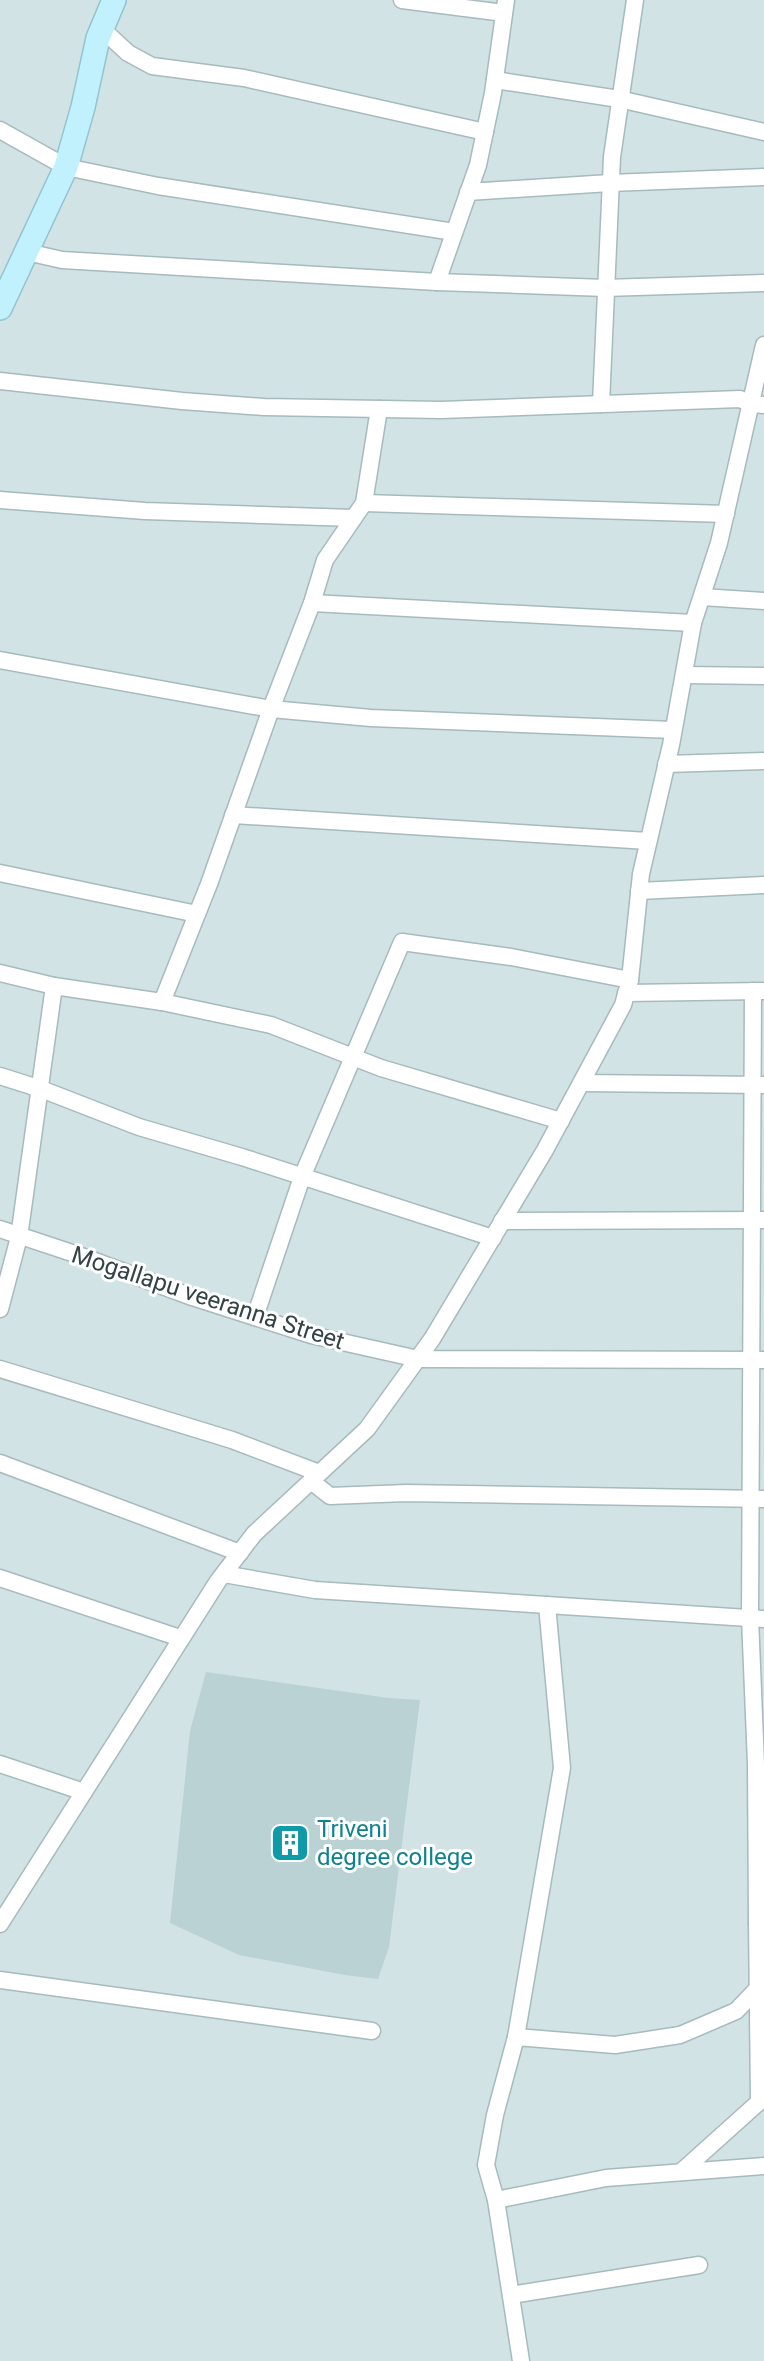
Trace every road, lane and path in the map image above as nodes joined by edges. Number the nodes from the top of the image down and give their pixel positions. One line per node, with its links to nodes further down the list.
1 (114, 0): 5 (main road)
2 (402, 0): 4 (street)
3 (635, 0): 7 (street)
4 (505, 6): 6 (street)
5 (102, 29): 9 (street); 11 (main road)
6 (495, 80): 7 (street); 9 (street)
7 (619, 99): 10 (street); 13 (street)
8 (0, 130): 11 (street)
9 (485, 132): 14 (street)
10 (764, 132)
11 (66, 167): 15 (street); 16 (main road)
12 (764, 177): 13 (street)
13 (610, 183): 14 (street); 19 (street)
14 (468, 192): 15 (street)
15 (454, 232): 17 (street)
16 (27, 252): 17 (street); 20 (main road)
17 (438, 282): 19 (street)
18 (764, 283): 19 (street)
19 (605, 288): 23 (street)
20 (0, 308)
21 (764, 345): 24 (street)
22 (0, 381): 25 (street)
23 (601, 404): 24 (street); 25 (street)
24 (758, 404): 28 (street)
25 (379, 409): 27 (street)
26 (0, 500): 29 (street)
27 (364, 503): 28 (street); 29 (street)
28 (726, 514): 30 (street)
29 (353, 518): 32 (street)
30 (702, 597): 31 (street); 33 (street)
31 (764, 601)
32 (312, 603): 33 (street); 37 (street)
33 (694, 623): 35 (street)
34 (0, 660): 37 (street)
35 (684, 675): 36 (street); 38 (street)
36 (764, 676)
37 (271, 709): 38 (street); 41 (street)
38 (673, 730): 40 (street)
39 (764, 761): 40 (street)
40 (666, 764): 42 (street)
41 (233, 815): 42 (street); 46 (street)
42 (648, 841): 45 (street)
43 (0, 873): 46 (street)
44 (764, 885): 45 (street)
45 (639, 891): 49 (street)
46 (197, 914): 51 (street)
47 (0, 974): 48 (street)
48 (54, 986): 51 (street); 56 (street)
49 (628, 987): 50 (street); 52 (street); 54 (street)
50 (759, 991): 55 (street)
51 (162, 1002): 52 (street)
52 (353, 1057): 57 (street); 58 (street)
53 (0, 1076): 56 (street)
54 (583, 1083): 55 (street); 57 (street)
55 (758, 1085): 59 (street)
56 (41, 1089): 58 (street); 62 (street)
57 (561, 1121): 60 (street)
58 (302, 1177): 63 (street); 65 (street)
59 (758, 1219): 60 (street); 67 (street)
60 (502, 1221): 63 (street)
61 (0, 1230): 62 (street, Mogallapu veeranna Street)
62 (19, 1237): 64 (street); 65 (street, Mogallapu veeranna Street)
63 (493, 1238): 66 (street)
64 (0, 1309)
65 (255, 1317): 66 (street, Mogallapu veeranna Street)
66 (418, 1359): 67 (street, Mogallapu veeranna Street); 70 (street)
67 (758, 1360): 71 (street)
68 (0, 1369): 70 (street)
69 (0, 1463): 72 (street)
70 (315, 1477): 71 (street); 72 (street)
71 (757, 1499): 76 (street)
72 (240, 1553): 73 (street)
73 (224, 1574): 75 (street); 77 (street)
74 (0, 1578): 77 (street)
75 (547, 1605): 76 (street); 86 (street)
76 (757, 1618): 81 (street)
77 (180, 1638): 79 (street)
78 (0, 1764): 79 (street)
79 (84, 1792): 80 (street)
80 (6, 1906): 82 (street)
81 (760, 1923): 84 (street)
82 (0, 1924)
83 (0, 1980): 85 (street)
84 (758, 1988): 86 (street); 88 (street)
85 (372, 2031)
86 (516, 2037): 89 (street)
87 (764, 2166): 88 (street)
88 (681, 2172): 89 (street)
89 (496, 2200): 91 (street)
90 (699, 2265): 91 (street)
91 (511, 2295): 92 (street)
92 (521, 2361)

